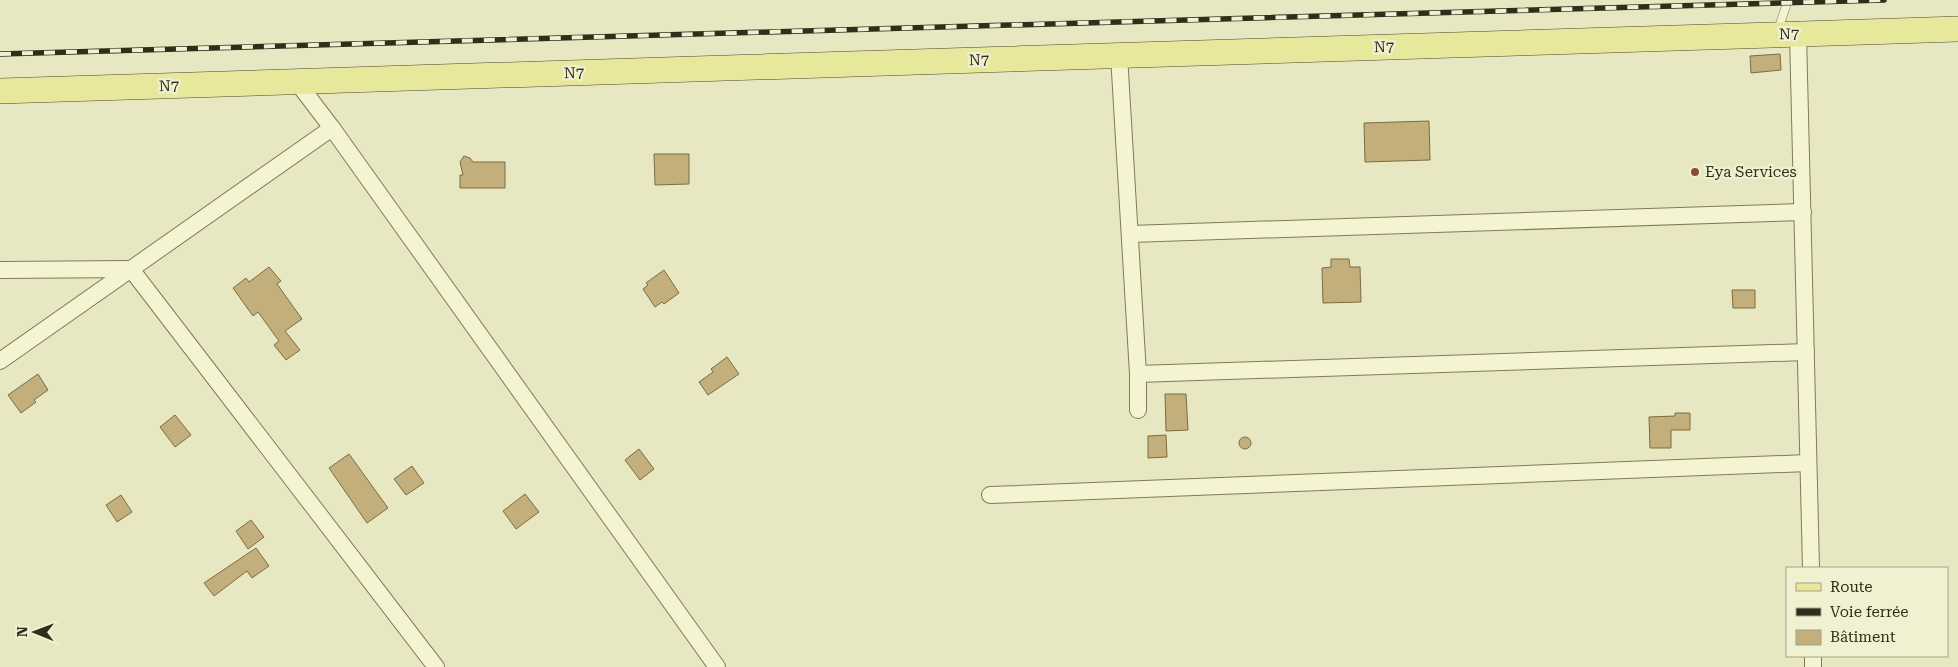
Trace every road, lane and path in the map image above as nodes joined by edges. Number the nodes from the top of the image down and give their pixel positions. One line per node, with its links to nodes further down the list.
1 (1788, 0): 3 (lane)
2 (1958, 29): 3 (main road, N7)
3 (1787, 34): 4 (main road, N7); 8 (street)
4 (1120, 55): 5 (main road, N7); 9 (street)
5 (297, 82): 6 (main road, N7); 7 (street)
6 (0, 91)
7 (332, 128): 10 (street); 20 (street)
8 (1802, 212): 9 (street); 12 (street)
9 (1130, 234): 14 (street)
10 (131, 269): 11 (street); 13 (street); 19 (street)
11 (0, 270)
12 (1806, 352): 14 (street); 16 (street)
13 (0, 361)
14 (1138, 374): 15 (street)
15 (1138, 410)
16 (1808, 463): 17 (street); 18 (street)
17 (990, 495)
18 (1811, 567)
19 (436, 667)
20 (717, 667)

